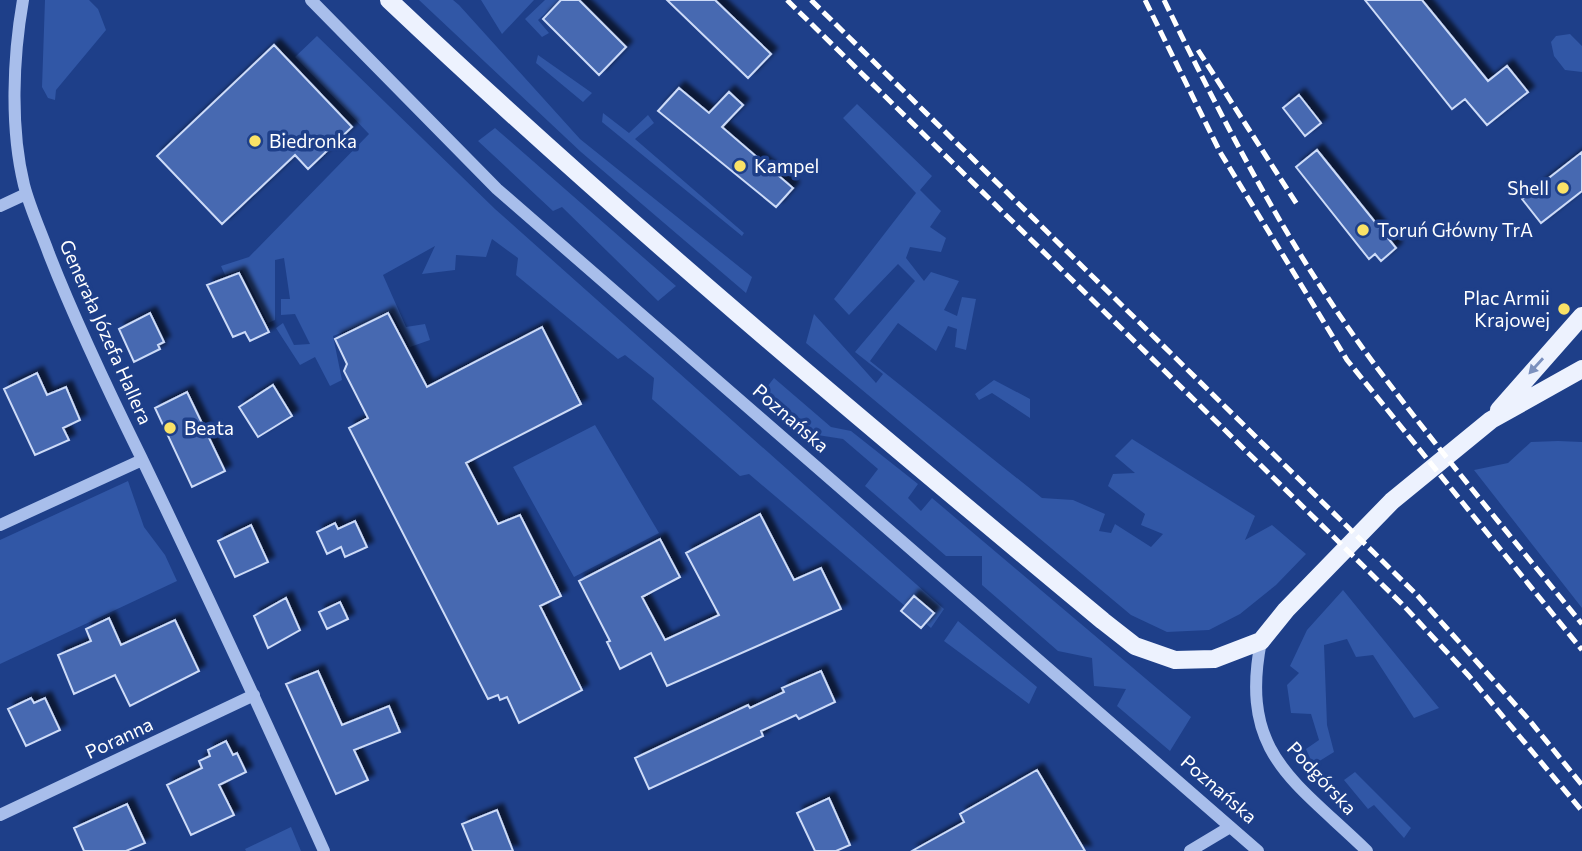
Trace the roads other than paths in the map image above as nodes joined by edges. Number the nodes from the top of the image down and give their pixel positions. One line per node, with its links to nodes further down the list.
1 (23, 0): 4 (street, Generała Józefa Hallera)
2 (311, 0): 14 (street, Poznańska)
3 (389, 0): 11 (main road)
4 (26, 194): 5 (street); 9 (street, Generała Józefa Hallera)
5 (0, 206)
6 (1582, 316): 8 (main road, one-way to 8)
7 (1582, 369): 8 (main road)
8 (1491, 421): 11 (main road)
9 (142, 460): 10 (street); 12 (street, Generała Józefa Hallera)
10 (0, 524)
11 (1261, 641): 18 (street, Podgórska)
12 (254, 695): 13 (street, Poranna); 15 (street, Generała Józefa Hallera)
13 (0, 815)
14 (1230, 827): 16 (street); 17 (street, Poznańska)
15 (324, 851)
16 (1190, 851)
17 (1258, 851)
18 (1367, 851)

